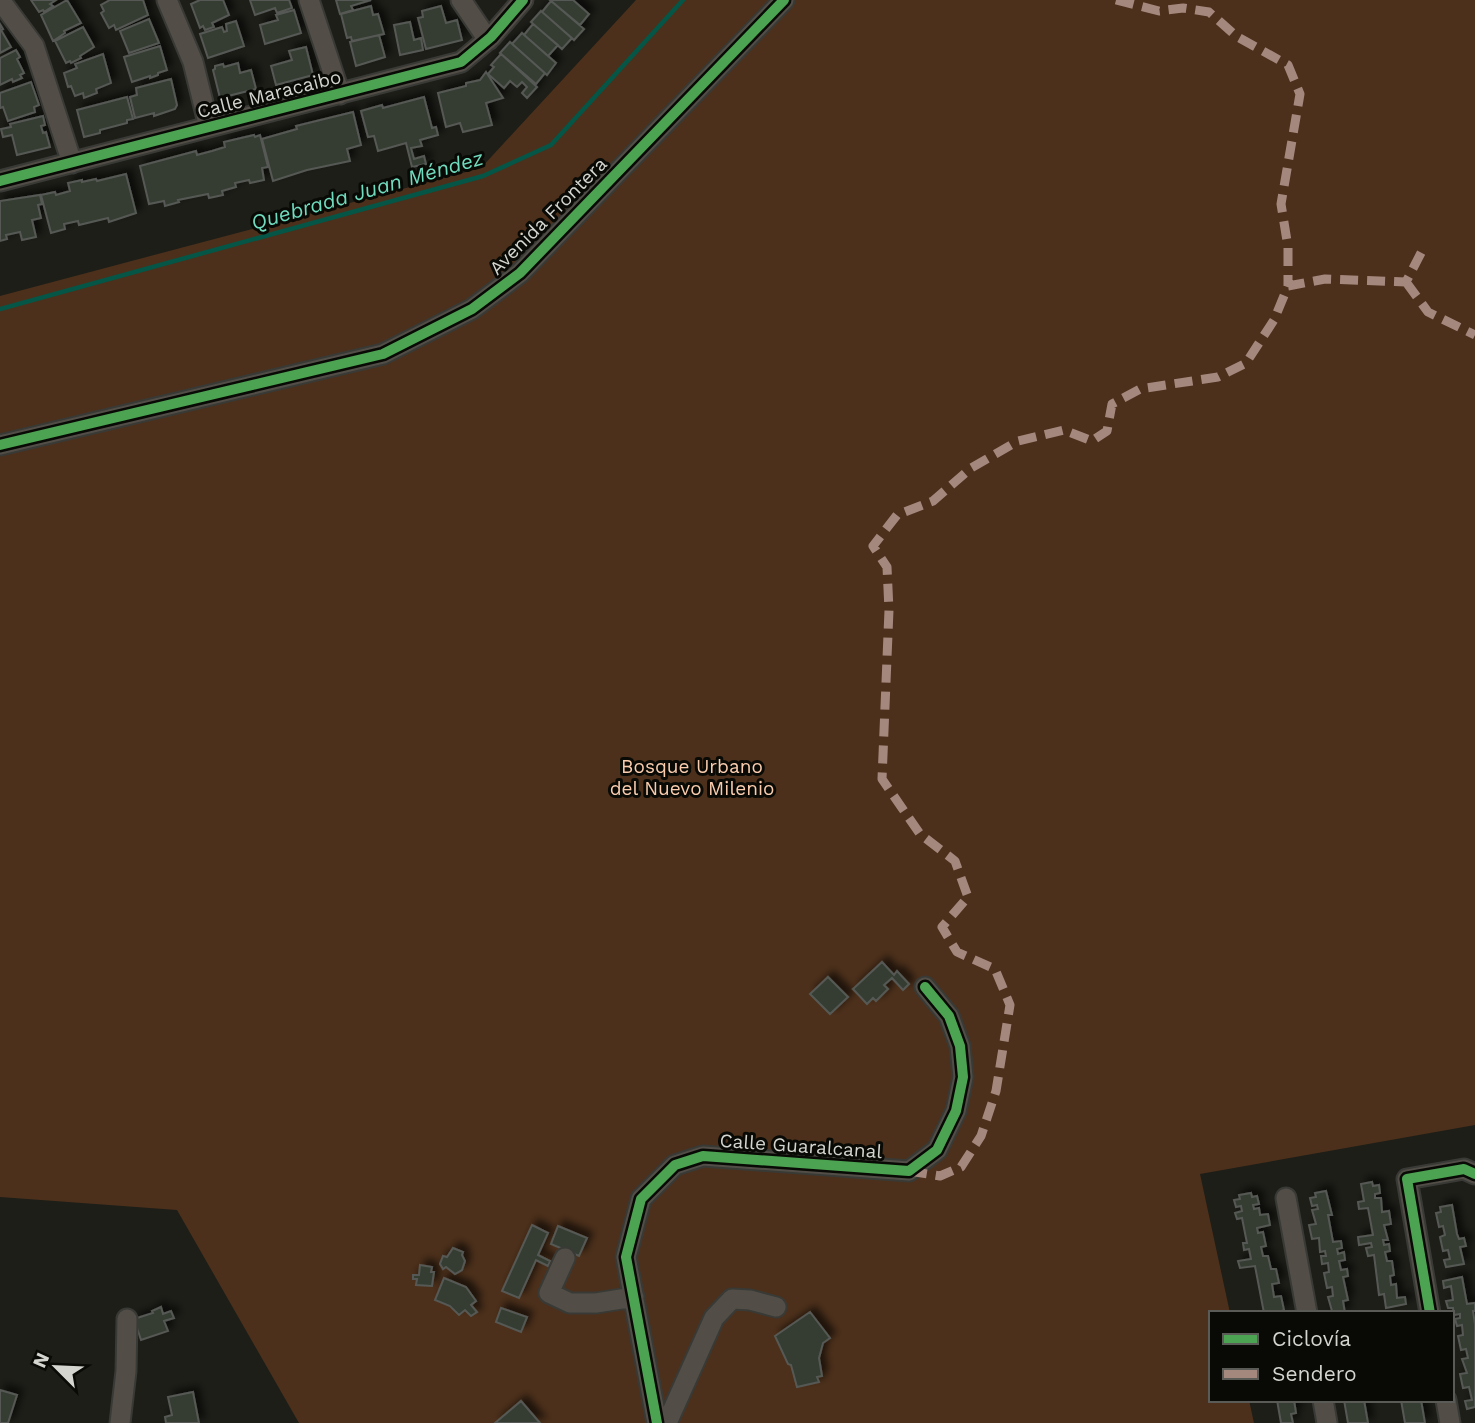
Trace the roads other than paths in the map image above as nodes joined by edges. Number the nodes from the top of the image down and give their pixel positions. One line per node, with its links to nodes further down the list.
1 (1, 0): 10 (street)
2 (167, 0): 9 (street)
3 (309, 0): 8 (street)
4 (461, 0): 7 (street)
5 (523, 0): 7 (street, Calle Maracaibo)
6 (784, 0): 12 (street, Avenida Frontera)
7 (488, 40): 8 (street, Calle Maracaibo)
8 (340, 94): 9 (street, Calle Maracaibo)
9 (209, 127): 10 (street, Calle Maracaibo)
10 (72, 163): 11 (street, Calle Maracaibo)
11 (0, 181)
12 (0, 445)
13 (925, 987): 17 (street, Calle Guaralcanal)
14 (1475, 1174): 20 (street)
15 (1286, 1198): 19 (street)
16 (565, 1258): 17 (street)
17 (634, 1297): 25 (street, Calle Guaralcanal)
18 (776, 1307): 26 (street)
19 (1307, 1311)
20 (1430, 1311)
21 (127, 1320): 24 (street)
22 (1323, 1402): 27 (street)
23 (1446, 1402): 28 (street)
24 (120, 1423)
25 (657, 1423)
26 (667, 1423)
27 (1327, 1423)
28 (1450, 1423)

